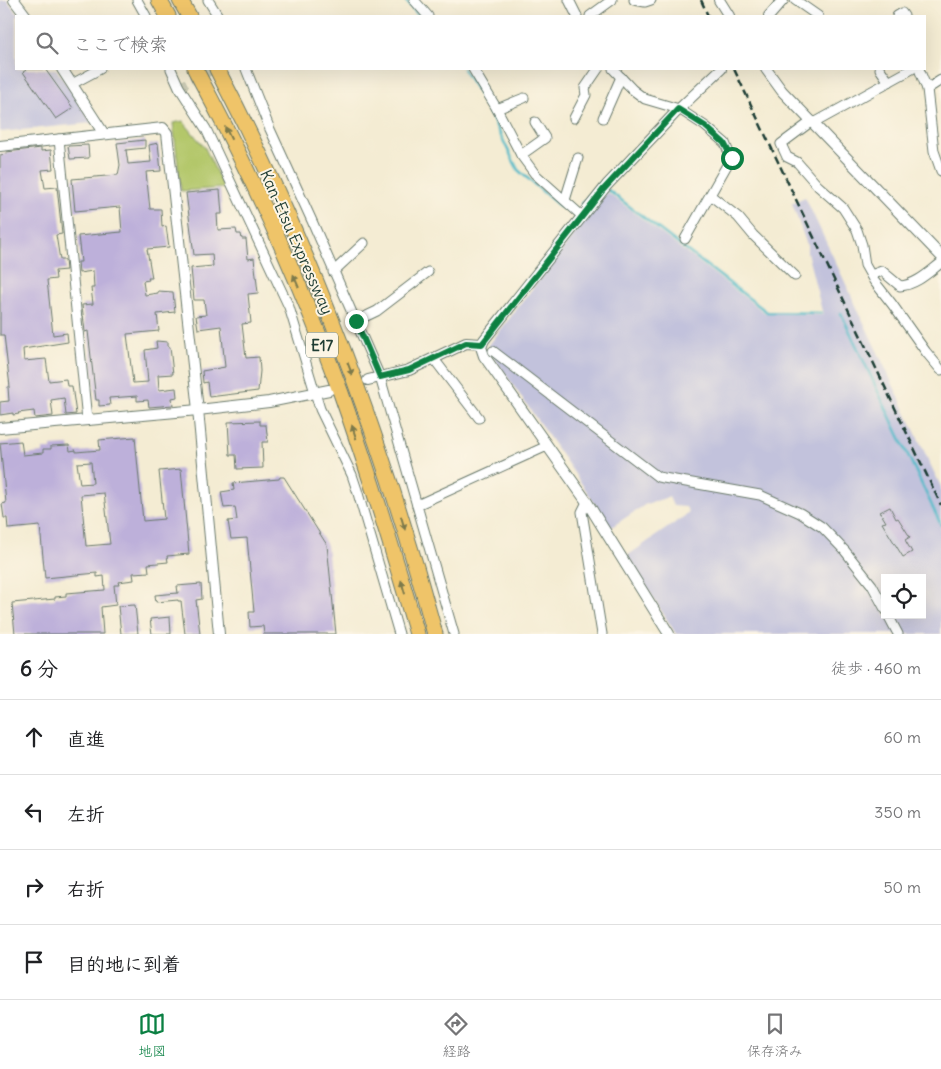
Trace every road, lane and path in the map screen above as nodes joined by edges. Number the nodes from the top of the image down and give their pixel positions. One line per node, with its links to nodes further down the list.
1 (14, 0): 14 (street)
2 (137, 0): 15 (street)
3 (159, 0): 16 (highway)
4 (180, 0): 17 (highway)
5 (208, 0): 18 (street)
6 (414, 0): 19 (street)
7 (569, 0): 20 (street)
8 (612, 0): 21 (street)
9 (634, 0): 10 (street)
10 (650, 0)
11 (719, 0): 22 (street)
12 (783, 0): 23 (street)
13 (795, 0): 24 (street)
14 (25, 15)
15 (145, 15)
16 (167, 15)
17 (188, 15)
18 (217, 15)
19 (427, 15)
20 (576, 15)
21 (591, 15)
22 (728, 15)
23 (770, 15)
24 (817, 15)
25 (63, 70): 42 (street)
26 (98, 70): 42 (street)
27 (172, 70): 76 (street)
28 (196, 70): 88 (highway, Kan-Etsu Expressway / E17, one-way to 28)
29 (217, 70): 89 (highway, Kan-Etsu Expressway / E17, one-way to 89)
30 (246, 70): 64 (street)
31 (474, 70): 45 (street)
32 (597, 70): 47 (street)
33 (614, 70): 39 (street)
34 (720, 70): 46 (street)
35 (767, 70): 50 (street)
36 (881, 70): 41 (street)
37 (910, 70): 41 (street)
38 (919, 70): 43 (street)
39 (621, 77): 46 (street); 48 (street)
40 (941, 80): 43 (street)
41 (889, 82): 50 (street)
42 (72, 84): 51 (street)
43 (927, 89): 56 (street)
44 (524, 98): 45 (street)
45 (497, 109): 54 (street)
46 (678, 109): 57 (street); 59 (street)
47 (574, 118)
48 (603, 118)
49 (535, 122): 54 (street)
50 (813, 122): 62 (street); 66 (street)
51 (104, 134): 52 (street); 77 (street)
52 (59, 139): 53 (street); 79 (street)
53 (0, 146)
54 (521, 155): 58 (street)
55 (578, 158): 58 (street)
56 (941, 171)
57 (710, 195): 60 (street); 67 (street)
58 (565, 200): 59 (street)
59 (582, 216): 69 (street)
60 (685, 239)
61 (364, 243): 64 (street)
62 (941, 256)
63 (941, 263): 66 (street)
64 (334, 272): 68 (street)
65 (428, 272): 68 (street)
66 (871, 275): 72 (street)
67 (795, 276)
68 (356, 321): 73 (street)
69 (482, 344): 71 (street); 81 (street)
70 (492, 351): 84 (street)
71 (434, 359): 73 (street); 78 (street)
72 (941, 370)
73 (380, 377): 74 (street); 83 (street)
74 (368, 380)
75 (329, 390): 76 (street)
76 (315, 393): 77 (street); 87 (street)
77 (198, 410): 79 (street); 86 (street)
78 (478, 418)
79 (87, 420): 80 (street)
80 (0, 428)
81 (547, 446): 82 (street); 83 (street)
82 (587, 502): 91 (street); 92 (street)
83 (417, 505): 90 (street)
84 (881, 602)
85 (890, 619): 93 (street)
86 (219, 634)
87 (399, 634)
88 (416, 634)
89 (435, 634)
90 (454, 634)
91 (602, 634)
92 (669, 634)
93 (898, 634)

